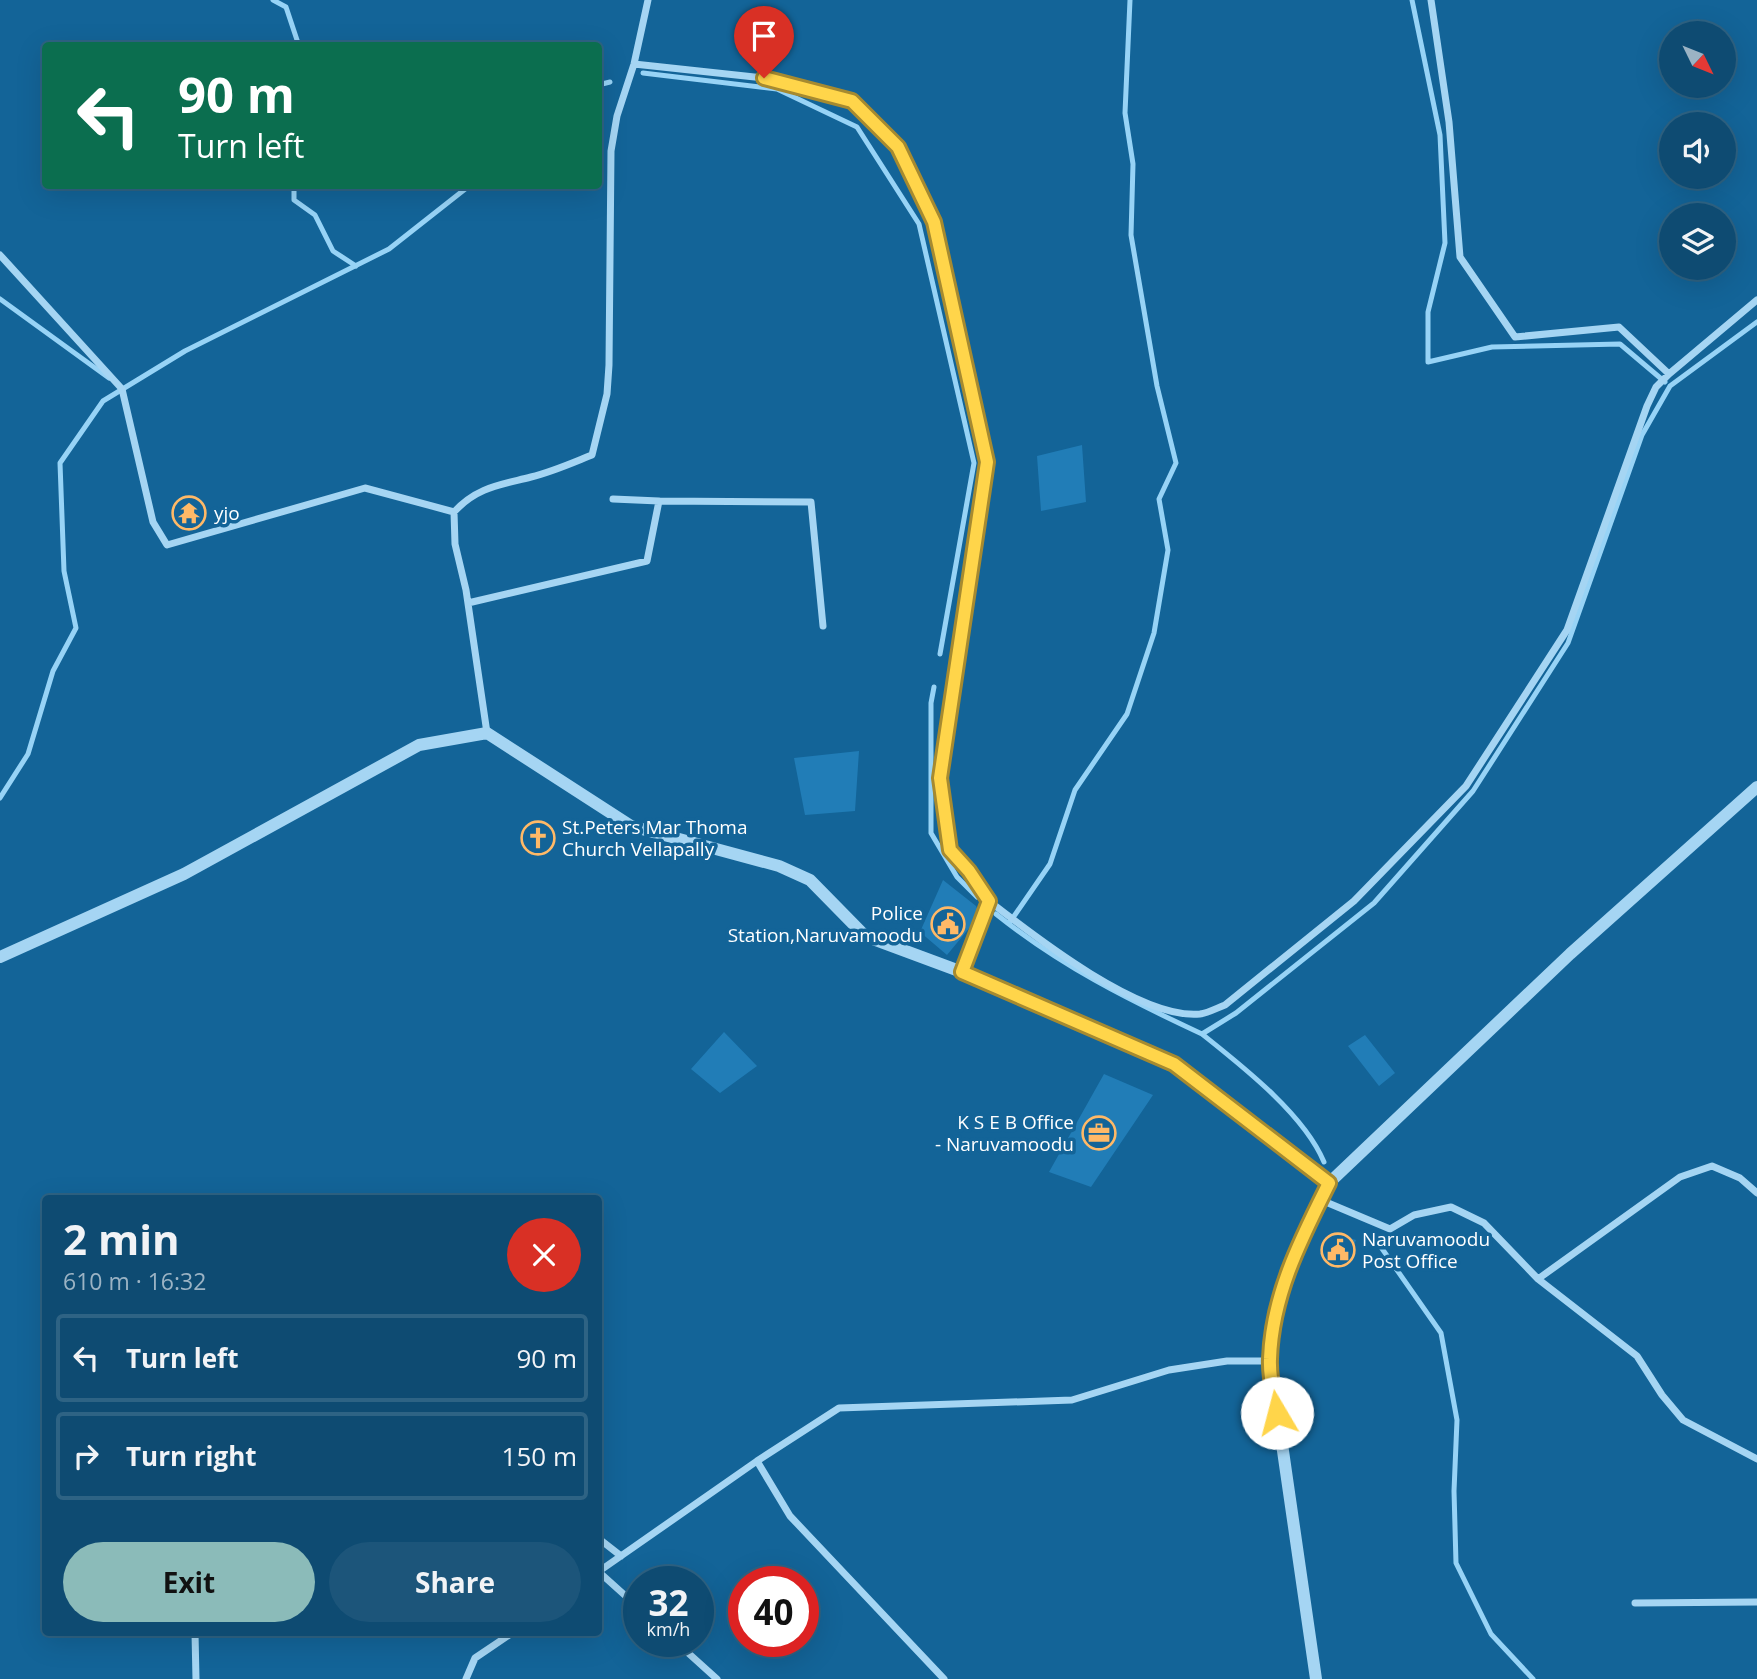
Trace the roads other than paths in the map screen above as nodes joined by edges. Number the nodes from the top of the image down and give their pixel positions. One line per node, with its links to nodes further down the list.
1 (648, 0): 3 (street)
2 (1431, 0): 6 (street)
3 (634, 64): 9 (street); 14 (street)
4 (0, 255): 9 (street)
5 (1757, 300): 6 (street)
6 (1669, 374): 14 (street)
7 (613, 499): 8 (street)
8 (659, 501): 10 (street); 11 (street)
9 (454, 512): 10 (street)
10 (468, 603): 12 (street)
11 (823, 625)
12 (487, 733): 15 (street); 16 (street)
13 (1757, 787): 17 (street)
14 (989, 901): 16 (street)
15 (0, 957)
16 (962, 972): 17 (street)
17 (1329, 1183): 19 (street)
18 (1757, 1193): 20 (street)
19 (1321, 1200): 20 (street); 21 (street)
20 (1538, 1279): 22 (street)
21 (1269, 1361): 23 (street); 38 (street)
22 (1757, 1459)
23 (757, 1461): 25 (street); 37 (street)
24 (602, 1541): 25 (street)
25 (621, 1556): 26 (street)
26 (602, 1570)
27 (602, 1575): 28 (street)
28 (623, 1594)
29 (1757, 1602): 30 (street)
30 (1635, 1603)
31 (195, 1636): 34 (street)
32 (508, 1636): 35 (street)
33 (693, 1657): 36 (street)
34 (196, 1679)
35 (466, 1679)
36 (717, 1679)
37 (944, 1679)
38 (1316, 1679)

